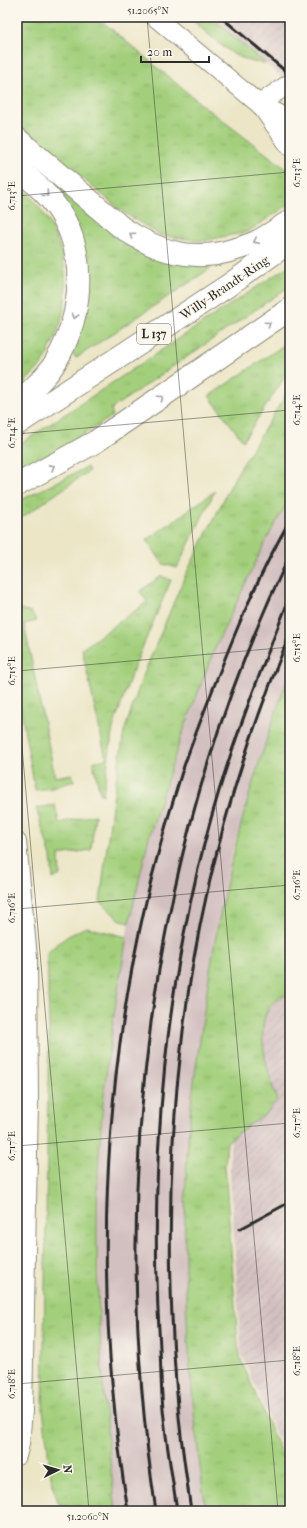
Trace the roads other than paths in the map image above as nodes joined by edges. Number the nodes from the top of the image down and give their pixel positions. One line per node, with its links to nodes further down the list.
1 (155, 17): 3 (street)
2 (290, 83): 3 (street)
3 (259, 104): 4 (street); 6 (street)
4 (290, 120)
5 (17, 139): 8 (main road, one-way to 5)
6 (290, 147)
7 (17, 168): 11 (main road, one-way to 11)
8 (290, 221)
9 (290, 242): 12 (main road, Willy-Brandt-Ring / L 137)
10 (290, 309): 13 (main road, one-way to 10)
11 (17, 407)
12 (17, 424)
13 (17, 485)
14 (17, 842): 15 (street)
15 (17, 1456)

